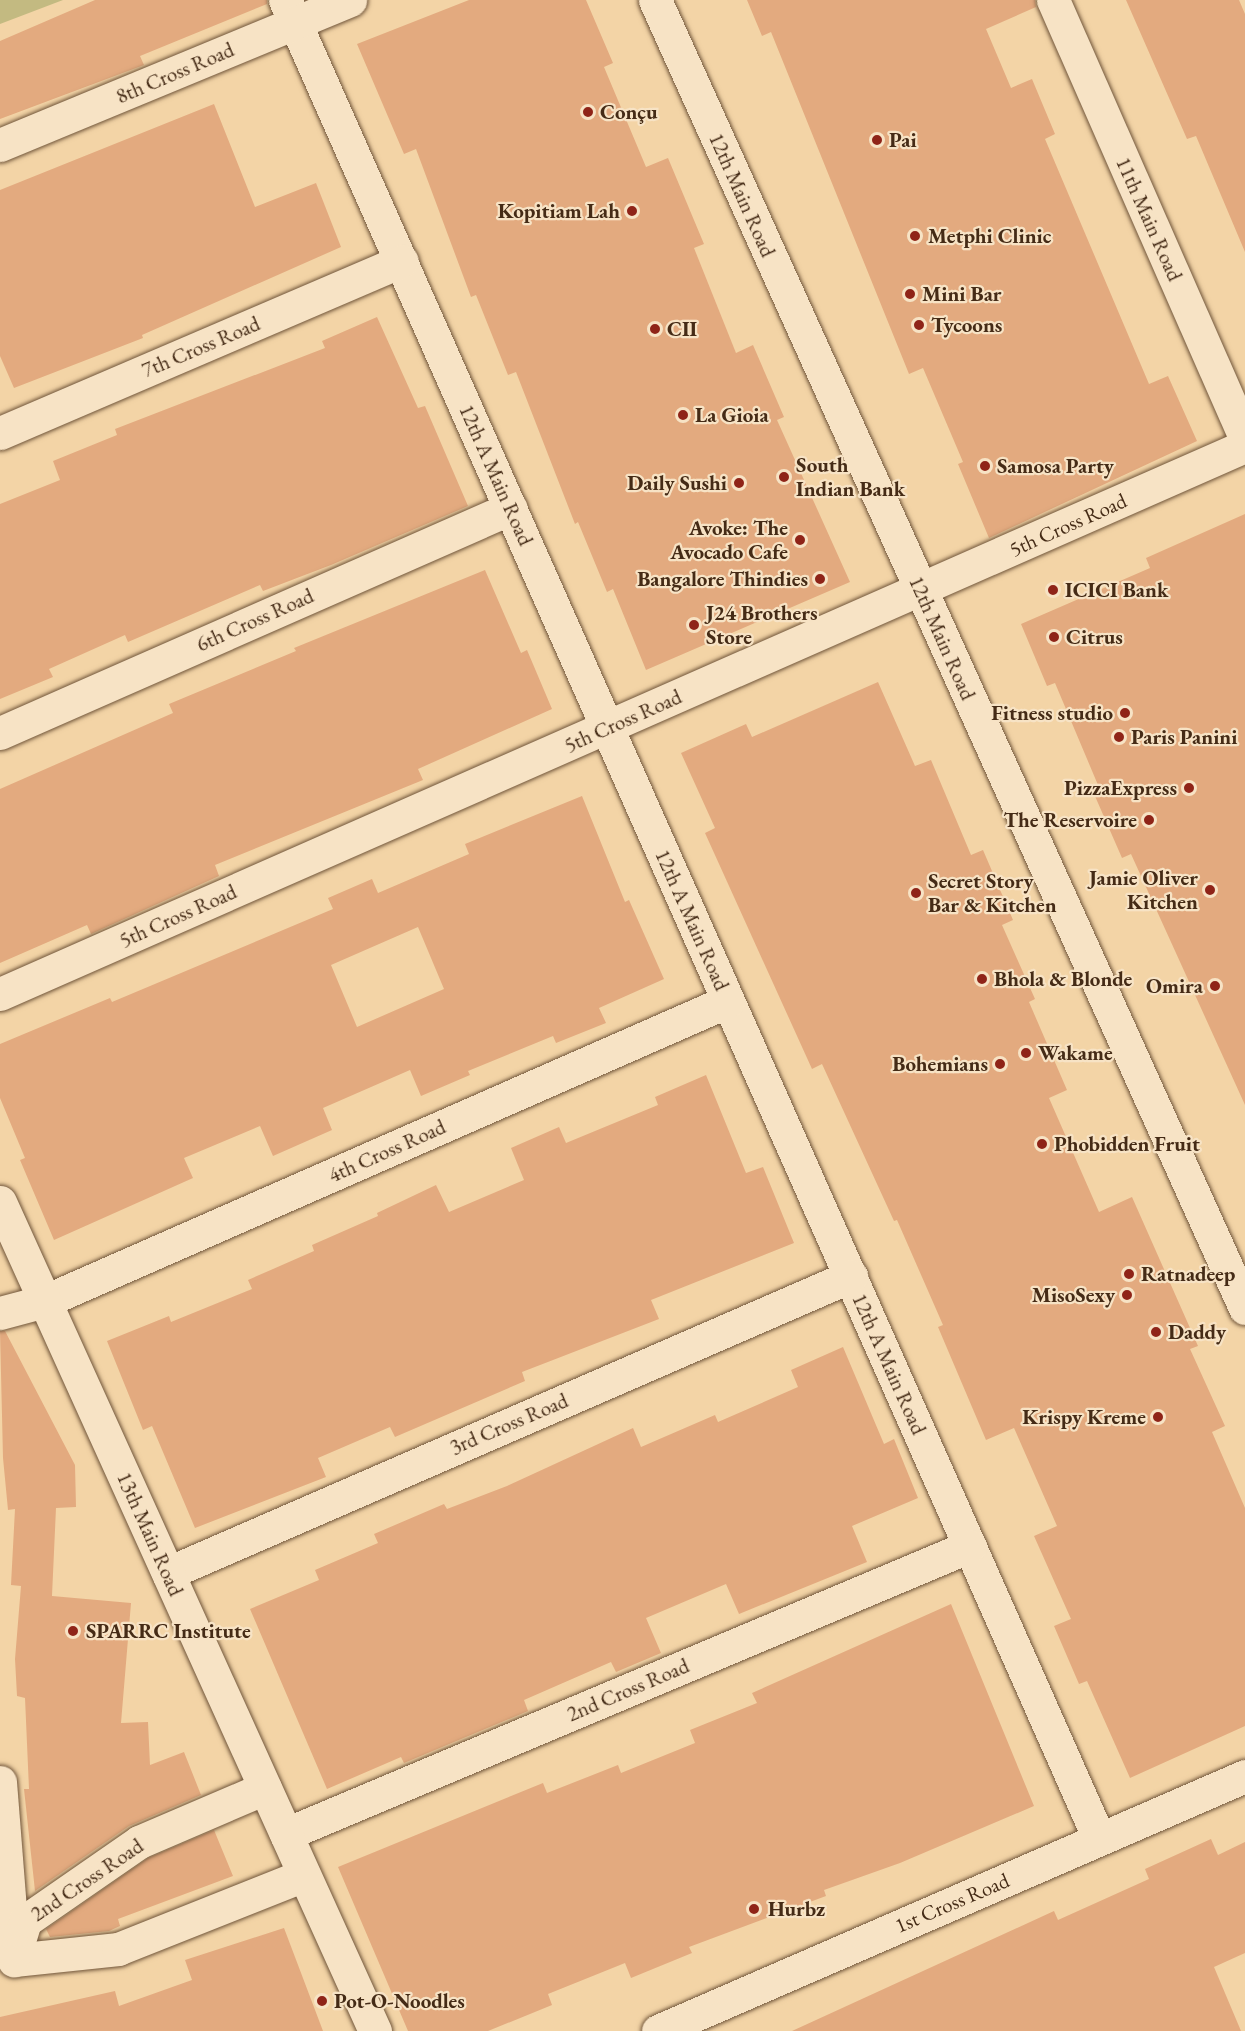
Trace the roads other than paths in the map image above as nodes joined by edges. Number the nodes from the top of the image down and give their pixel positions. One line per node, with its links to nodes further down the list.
1 (350, 0): 4 (street, 8th Cross Road)
2 (654, 0): 11 (street, 12th Main Road)
3 (1053, 0): 8 (street, 11th Main Road)
4 (291, 11): 5 (street, 8th Cross Road); 6 (street, 12th A Main Road)
5 (0, 145)
6 (402, 261): 7 (street, 7th Cross Road); 10 (street, 12th A Main Road)
7 (0, 433)
8 (1245, 438)
9 (1245, 446): 11 (street, 5th Cross Road)
10 (511, 508): 12 (street, 12th A Main Road); 13 (street, 6th Cross Road)
11 (921, 591): 12 (street, 5th Cross Road); 19 (street, 12th Main Road)
12 (608, 728): 14 (street, 5th Cross Road); 15 (street, 12th A Main Road)
13 (0, 733)
14 (0, 994)
15 (728, 1001): 17 (street, 12th A Main Road); 18 (street, 4th Cross Road)
16 (0, 1202): 18 (street, 13th Main Road)
17 (850, 1276): 21 (street, 12th A Main Road); 22 (street, 3rd Cross Road)
18 (45, 1301): 20 (street, 4th Cross Road); 22 (street, 13th Main Road)
19 (1245, 1308)
20 (0, 1313)
21 (970, 1546): 26 (street, 2nd Cross Road); 27 (street, 12th A Main Road)
22 (168, 1573): 25 (street, 13th Main Road)
23 (1245, 1776): 27 (street, 1st Cross Road)
24 (0, 1782): 29 (street)
25 (265, 1788): 26 (street, 13th Main Road); 29 (street, 2nd Cross Road)
26 (286, 1834): 28 (street, 13th Main Road)
27 (1100, 1839): 31 (street, 1st Cross Road)
28 (304, 1875): 29 (street); 30 (street, 13th Main Road)
29 (7, 1963)
30 (375, 2031)
31 (658, 2031)

